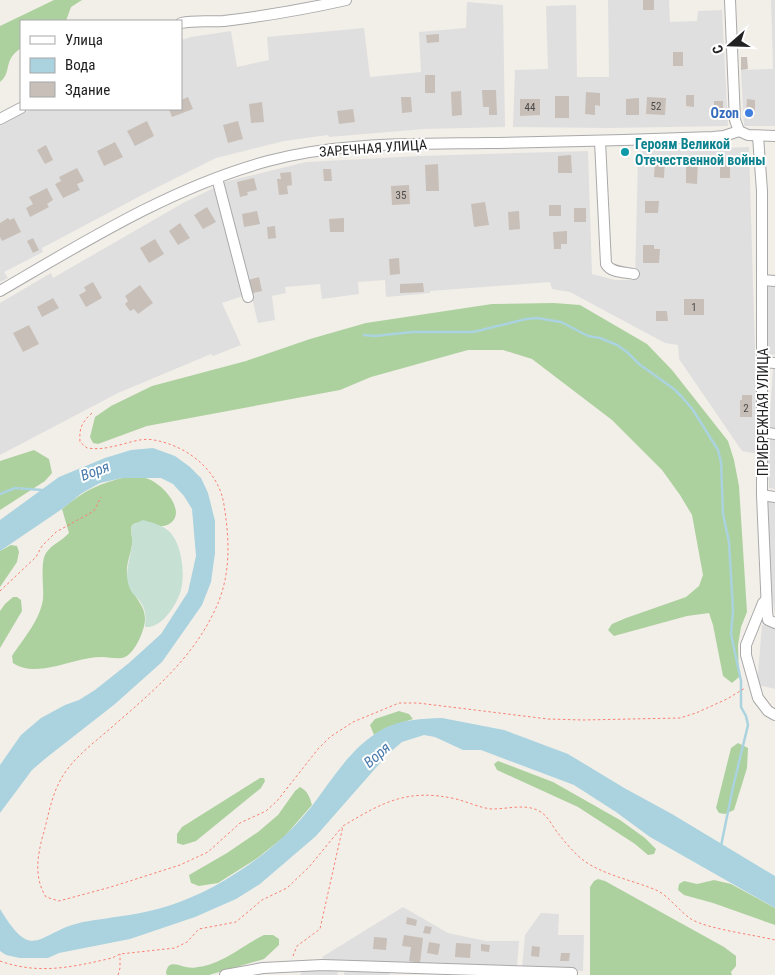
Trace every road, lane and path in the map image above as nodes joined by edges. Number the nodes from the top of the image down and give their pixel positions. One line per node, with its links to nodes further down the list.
1 (346, 0): 3 (street)
2 (730, 0): 6 (street)
3 (182, 23)
4 (20, 109): 5 (street)
5 (0, 119)
6 (739, 131): 7 (street); 9 (street, ЗАРЕЧНАЯ УЛИЦА)
7 (758, 136): 8 (street); 12 (street, ПРИБРЕЖНАЯ УЛИЦА)
8 (775, 136)
9 (600, 141): 10 (street, ЗАРЕЧНАЯ УЛИЦА); 11 (street)
10 (217, 178): 14 (street, ЗАРЕЧНАЯ УЛИЦА); 15 (street)
11 (634, 274)
12 (762, 280): 13 (street); 16 (street, ПРИБРЕЖНАЯ УЛИЦА)
13 (775, 282)
14 (0, 291)
15 (248, 297)
16 (763, 362): 17 (street); 19 (street, ПРИБРЕЖНАЯ УЛИЦА)
17 (775, 363)
18 (92, 413): 27 (path)
19 (763, 432): 20 (street); 21 (street, ПРИБРЕЖНАЯ УЛИЦА)
20 (775, 434)
21 (762, 495): 22 (street); 25 (street, ПРИБРЕЖНАЯ УЛИЦА)
22 (775, 496)
23 (101, 497): 24 (path)
24 (0, 591)
25 (766, 600): 26 (street, ПРИБРЕЖНАЯ УЛИЦА); 27 (street)
26 (775, 623)
27 (753, 681): 28 (street)
28 (775, 715)
29 (343, 826): 30 (path); 31 (path); 33 (path)
30 (775, 940)
31 (120, 954): 32 (path); 37 (path)
32 (0, 961)
33 (290, 966): 34 (street); 38 (street)
34 (341, 970): 35 (street)
35 (394, 971): 36 (street)
36 (572, 973)
37 (118, 975)
38 (225, 975)

